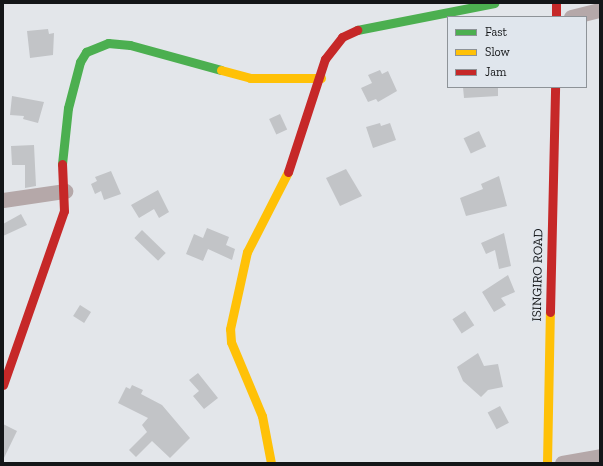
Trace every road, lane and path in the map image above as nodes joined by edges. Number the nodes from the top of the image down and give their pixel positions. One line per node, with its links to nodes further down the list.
1 (494, 3): 6 (street)
2 (556, 3): 4 (street)
3 (600, 10): 5 (street)
4 (556, 16)
5 (575, 16)
6 (321, 78): 8 (street); 12 (street)
7 (555, 88): 13 (street, ISINGIRO ROAD)
8 (65, 191): 9 (street); 10 (street)
9 (3, 200)
10 (3, 385)
11 (600, 456): 14 (street)
12 (271, 463)
13 (547, 463)
14 (562, 463)

